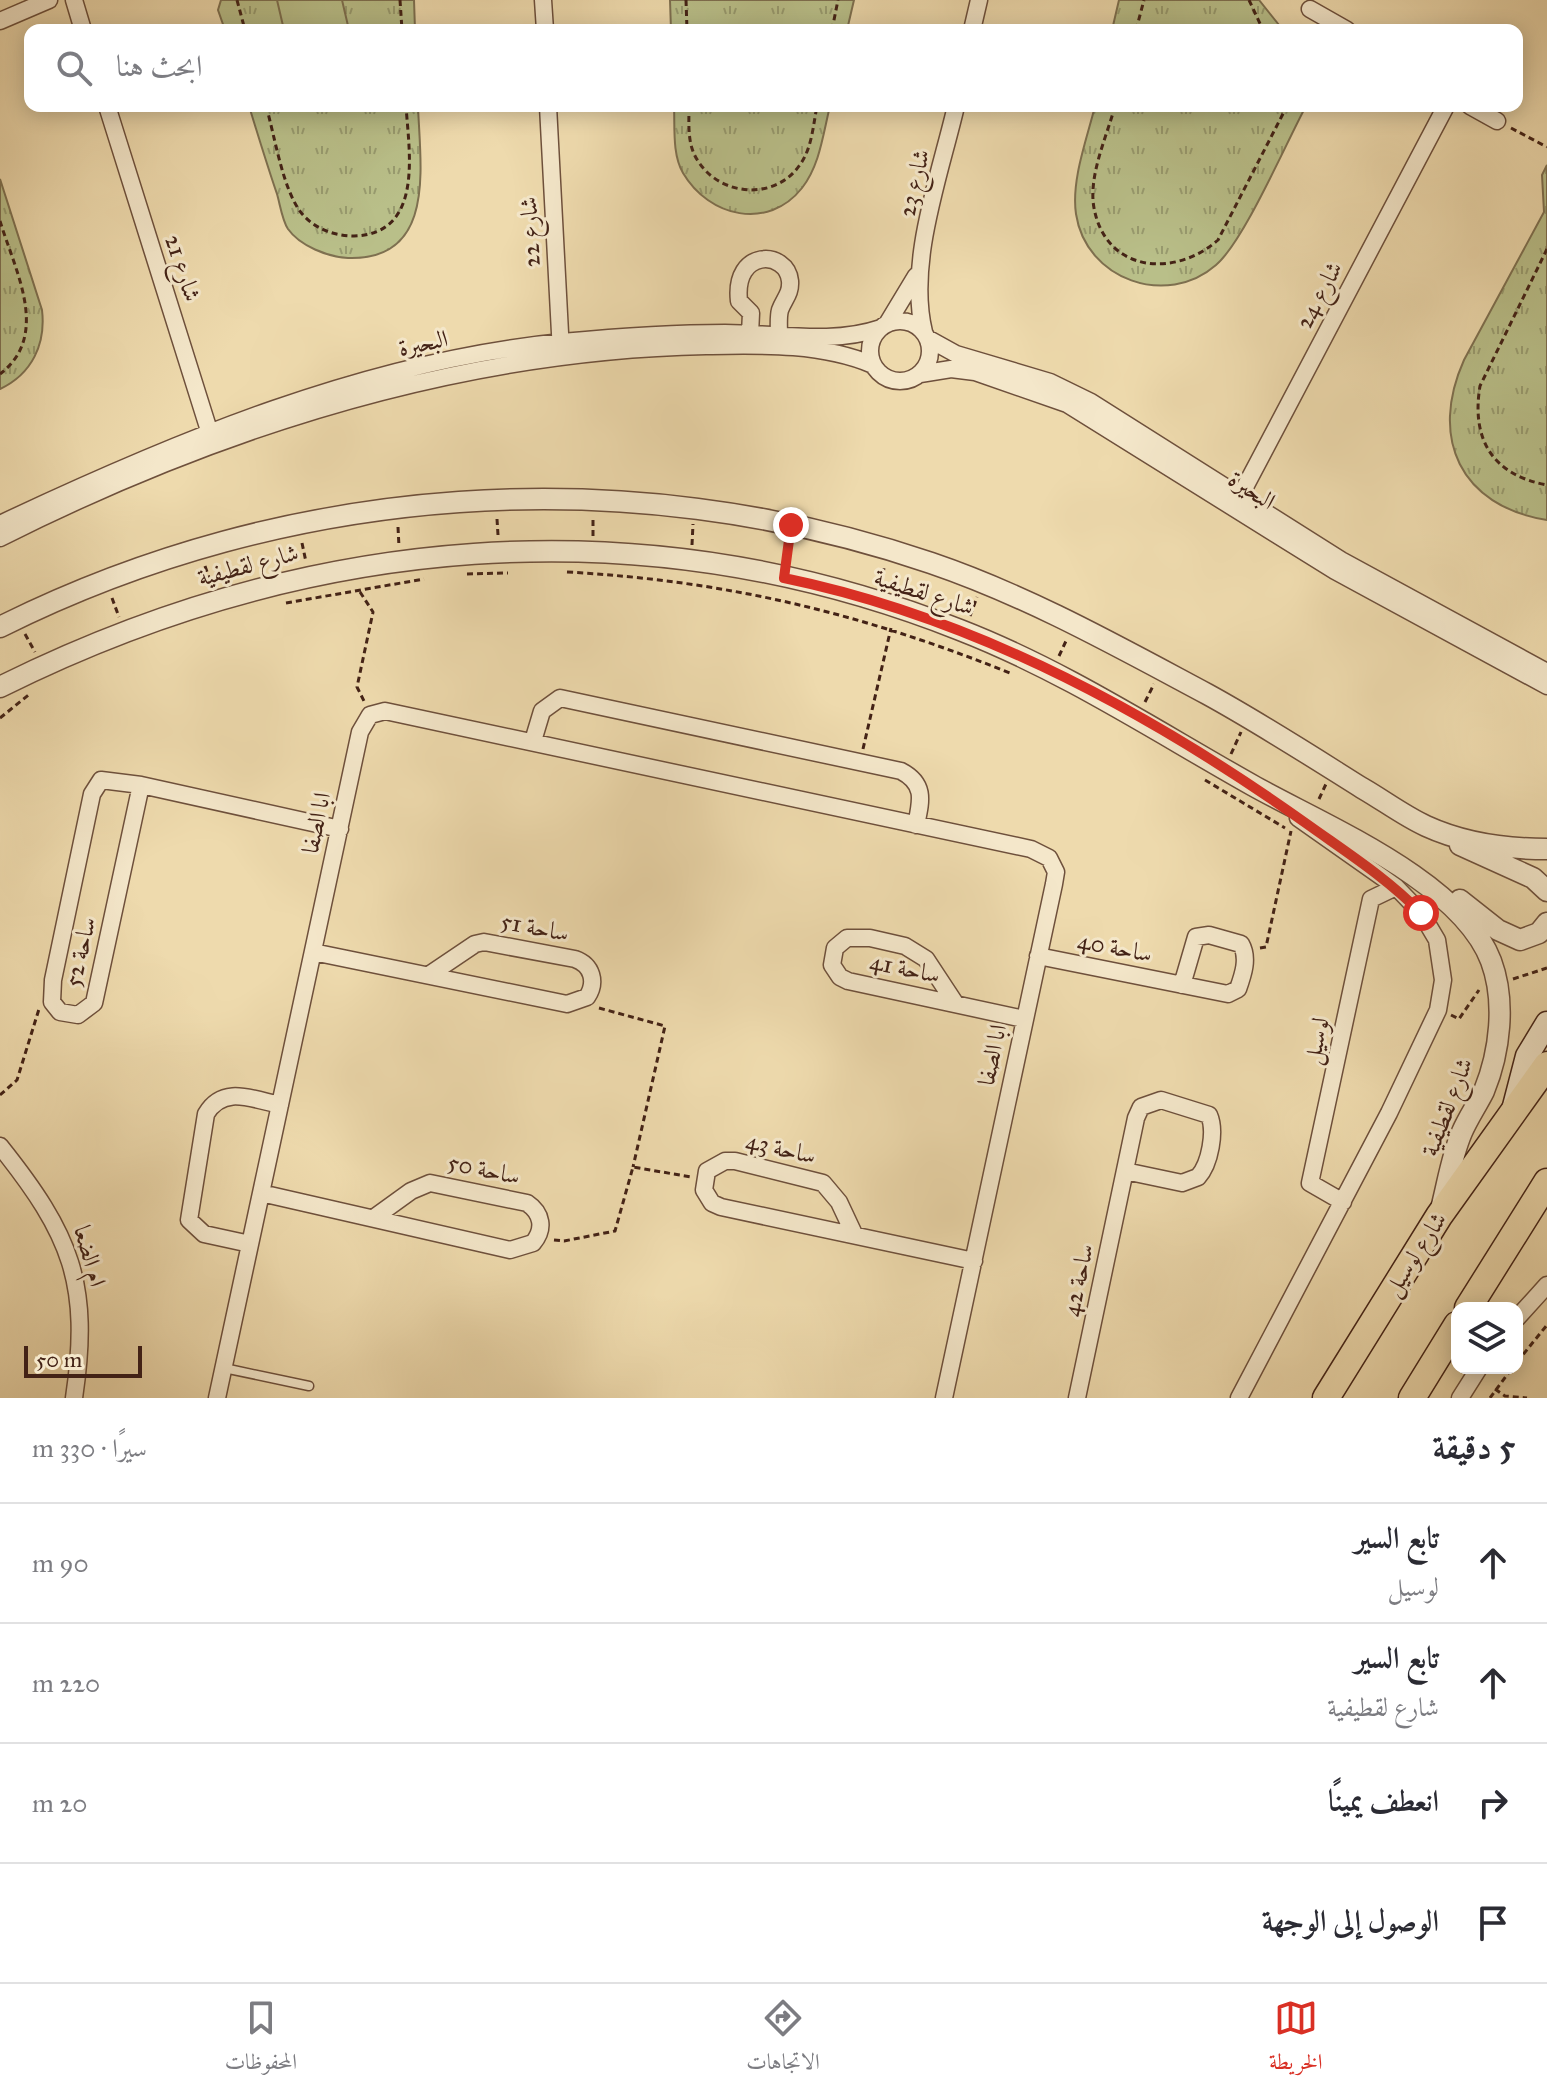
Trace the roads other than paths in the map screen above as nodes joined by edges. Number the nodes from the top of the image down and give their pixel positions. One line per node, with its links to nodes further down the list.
1 (49, 0): 6 (street)
2 (74, 0): 7 (street)
3 (543, 0): 8 (street)
4 (979, 0): 9 (street)
5 (1310, 9): 10 (street)
6 (0, 21)
7 (81, 24)
8 (545, 24)
9 (973, 24)
10 (1336, 24)
11 (109, 112): 26 (street, شارع 21)
12 (548, 112): 22 (street, شارع 22)
13 (955, 112): 17 (street, شارع 23)
14 (1443, 112): 27 (street, شارع 24)
15 (1481, 112): 16 (street)
16 (1497, 121)
17 (919, 271): 18 (street, شارع 23); 20 (street, شارع 23)
18 (884, 326): 19 (street, البحيرة); 20 (street); 23 (street)
19 (779, 335): 21 (street, البحيرة); 21 (street)
20 (925, 335): 24 (street); 25 (street, البحيرة)
21 (746, 338): 22 (street, البحيرة); 23 (street, البحيرة)
22 (560, 348): 26 (street, البحيرة)
23 (873, 365): 24 (street)
24 (920, 374): 25 (street, البحيرة)
25 (1061, 394): 27 (street, البحيرة)
26 (212, 439): 28 (street, البحيرة)
27 (1237, 501): 32 (street, البحيرة); 33 (street, البحيرة)
28 (63, 502): 29 (street, البحيرة); 30 (street, البحيرة)
29 (0, 524)
30 (0, 538)
31 (8, 622): 39 (street, شارع لقطيفية)
32 (1547, 672)
33 (1547, 686)
34 (0, 687): 37 (street, شارع لقطيفية)
35 (533, 741): 38 (street, ابا الصفا); 38 (street); 40 (street, ابا الصفا)
36 (141, 785): 36 (street, ساحة 52); 40 (street, ساحة 52)
37 (1254, 786): 42 (street, شارع لقطيفية); 43 (street)
38 (916, 825): 47 (street, ابا الصفا)
39 (1425, 826): 41 (street, شارع لقطيفية); 44 (street)
40 (340, 829): 46 (street, ابا الصفا)
41 (1547, 849)
42 (1405, 868): 45 (street); 61 (street, شارع لقطيفية)
43 (1396, 887): 60 (street); 60 (street, لوسيل)
44 (1547, 891)
45 (1547, 923)
46 (313, 952): 48 (street); 54 (street, ابا الصفا)
47 (1038, 956): 49 (street, ساحة 40); 51 (street, ابا الصفا)
48 (429, 975): 48 (street, ساحة 51)
49 (1182, 985): 49 (street, ساحة 40)
50 (955, 1003): 50 (street, ساحة 41); 51 (street, ساحة 41)
51 (1024, 1019): 65 (street, ابا الصفا)
52 (1547, 1023): 55 (main road, شارع لوسيل)
53 (1547, 1065): 55 (highway, شارع لوسيل)
54 (280, 1105): 59 (street, ابا الصفا); 64 (street)
55 (1512, 1115): 61 (highway, شارع لوسيل)
56 (0, 1146): 74 (street, ام الضعا)
57 (1125, 1171): 57 (street, ساحة 42); 76 (street, ساحة 42)
58 (1547, 1182): 67 (highway)
59 (261, 1193): 62 (street); 64 (street, ابا الصفا)
60 (1343, 1202): 77 (street)
61 (1439, 1216): 78 (highway, شارع لوسيل)
62 (375, 1217): 62 (street, ساحة 50)
63 (854, 1234): 63 (street, ساحة 43); 65 (street)
64 (250, 1244): 70 (street, ابا الصفا)
65 (974, 1261): 73 (street, ابا الصفا)
66 (1547, 1285): 68 (street)
67 (1472, 1302)
68 (1523, 1311)
69 (1451, 1335): 79 (highway)
70 (224, 1368): 72 (lane); 75 (street, ابا الصفا)
71 (1475, 1374): 80 (street)
72 (309, 1386)
73 (947, 1397)
74 (74, 1398)
75 (217, 1398)
76 (1077, 1398)
77 (1239, 1398)
78 (1326, 1398)
79 (1412, 1398)
80 (1460, 1398)

